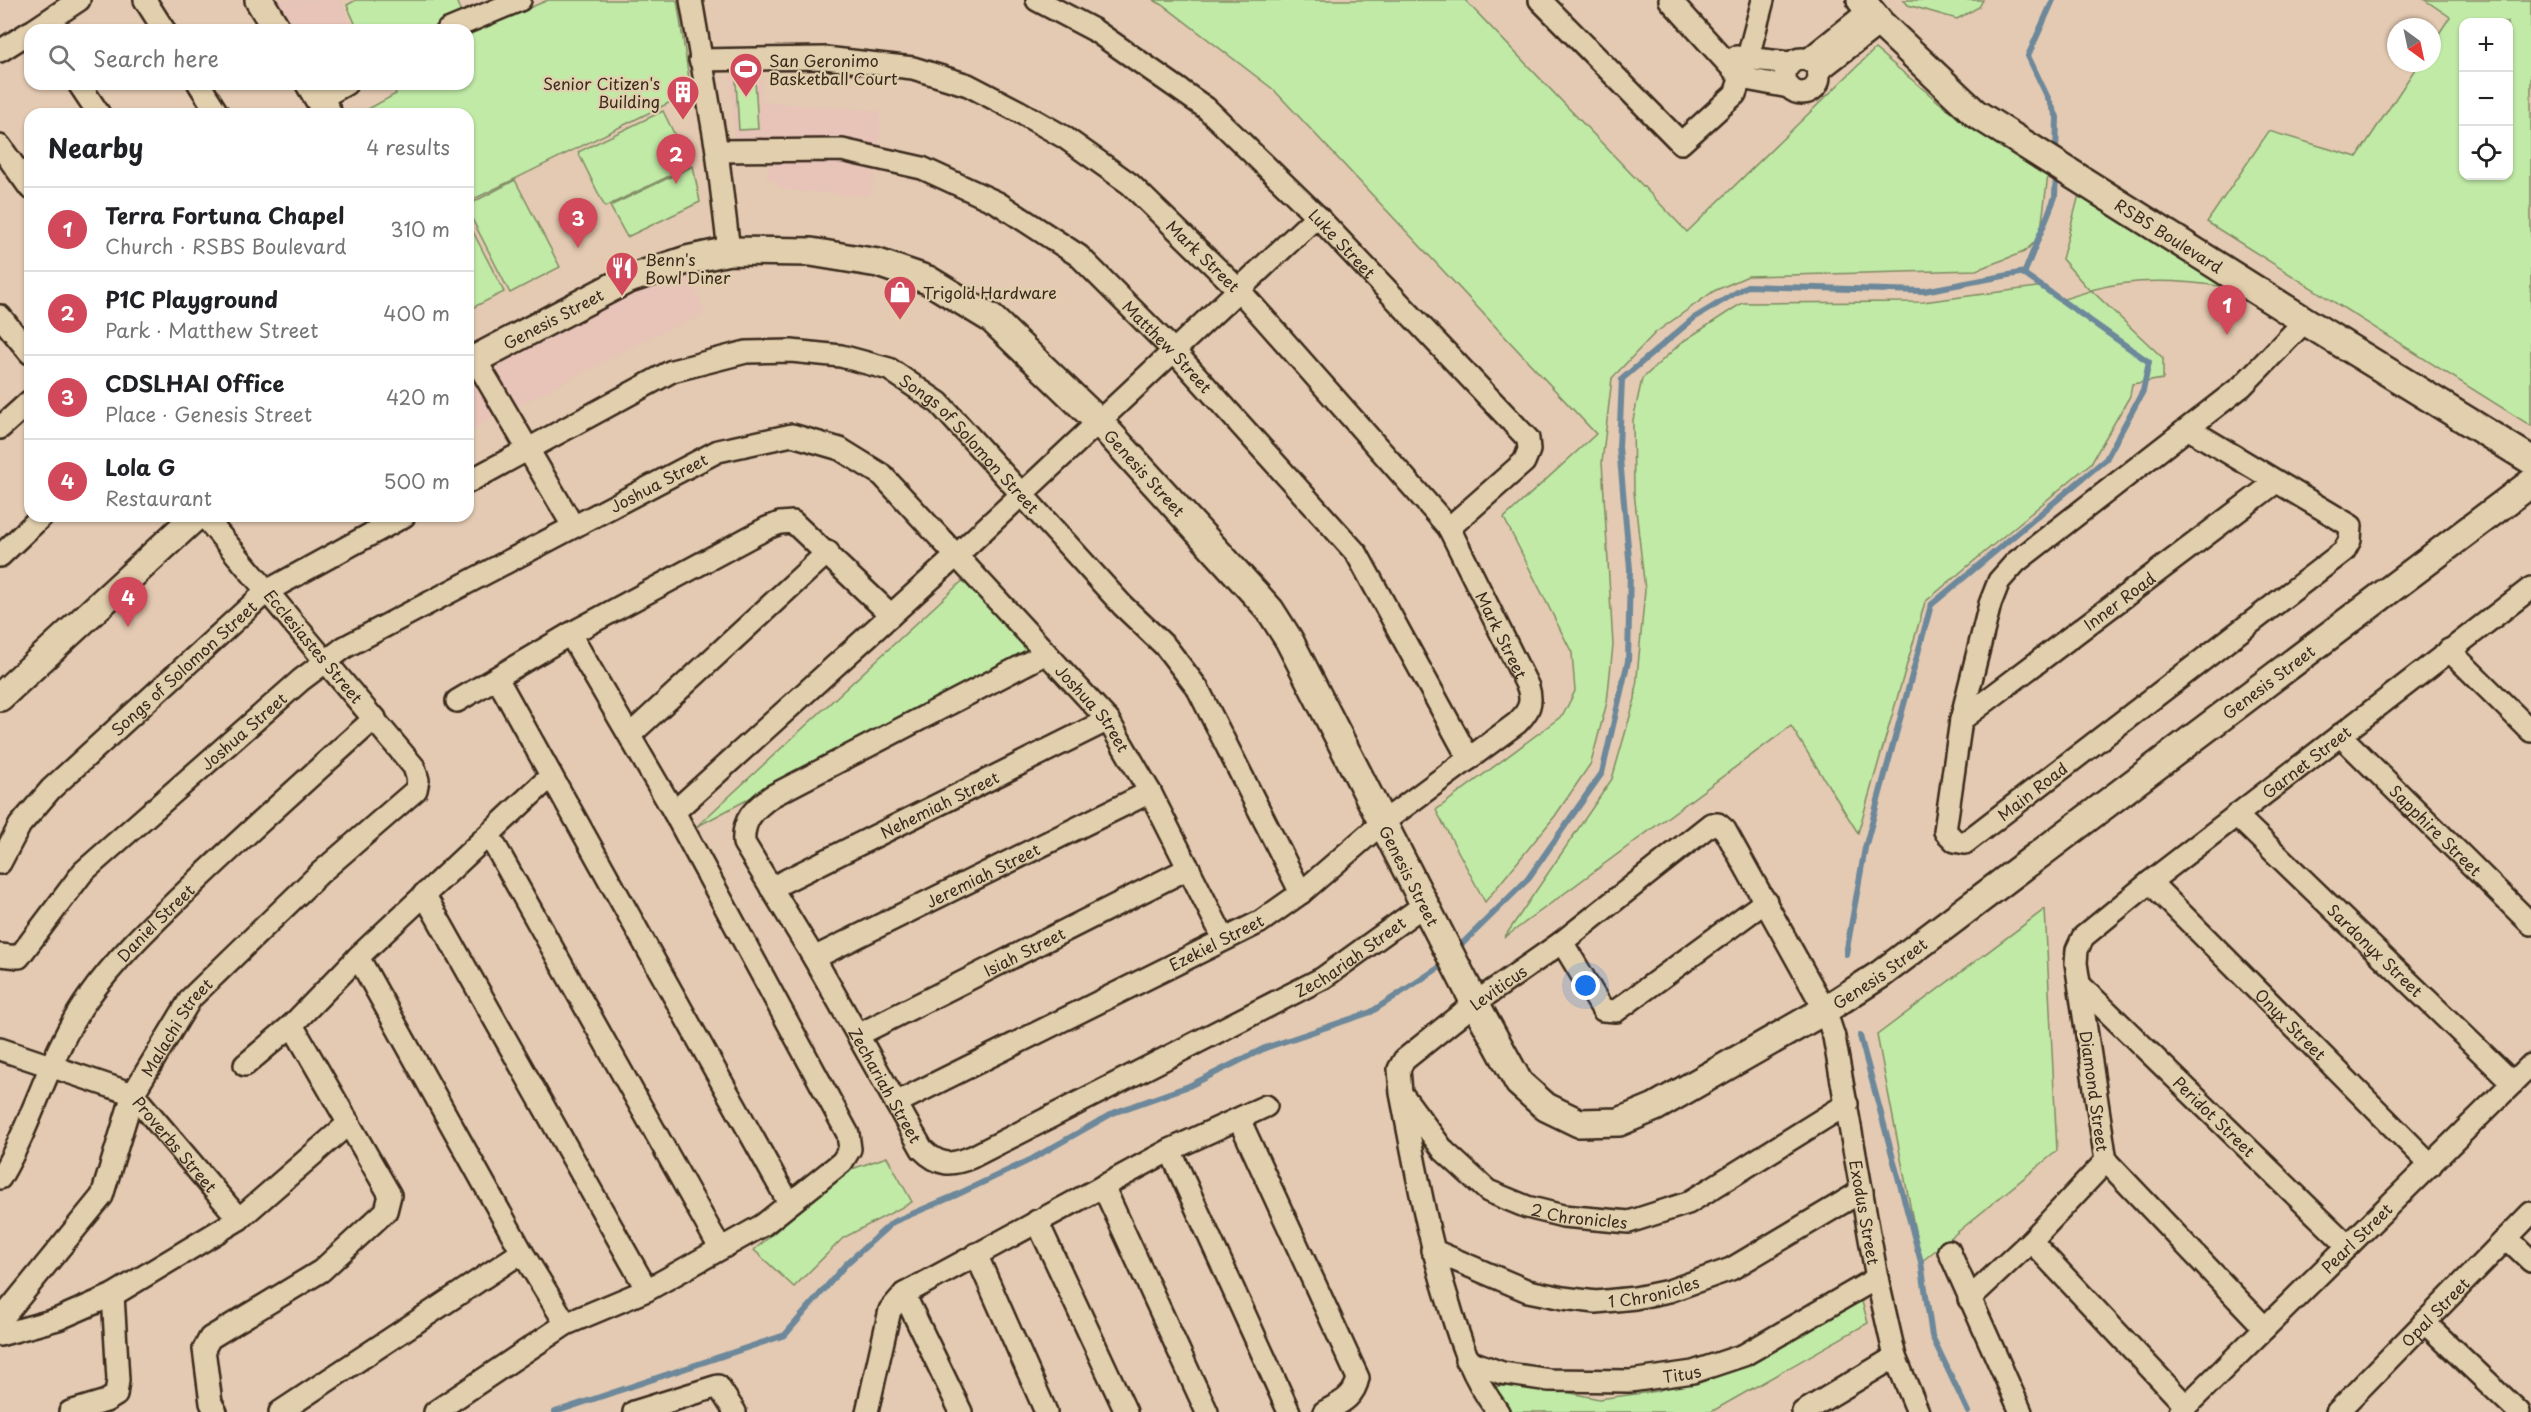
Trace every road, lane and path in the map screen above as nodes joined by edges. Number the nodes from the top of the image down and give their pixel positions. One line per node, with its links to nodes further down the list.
1 (79, 0): 11 (street)
2 (145, 0): 12 (street)
3 (259, 0): 13 (street)
4 (520, 0): 14 (street)
5 (691, 0): 19 (street)
6 (1037, 0): 32 (street, Luke Street)
7 (1540, 0): 21 (street)
8 (1670, 0): 17 (street)
9 (1763, 0): 18 (street)
10 (1870, 11): 20 (street); 36 (street, RSBS Boulevard)
11 (44, 24)
12 (160, 24)
13 (273, 24)
14 (462, 24)
15 (24, 37): 16 (street)
16 (0, 51)
17 (1724, 57): 18 (street); 21 (street)
18 (1748, 57): 20 (street); 21 (street)
19 (699, 60): 30 (street); 34 (street, Mark Street)
20 (1805, 65): 22 (street); 22 (street)
21 (1742, 78): 22 (street)
22 (1788, 87)
23 (83, 90): 27 (street)
24 (203, 90): 28 (street)
25 (335, 90): 26 (street)
26 (319, 99)
27 (95, 108)
28 (214, 108)
29 (0, 146): 31 (street)
30 (717, 151): 33 (street); 38 (street, Matthew Street)
31 (24, 180)
32 (1317, 216): 34 (street); 56 (street, Luke Street)
33 (729, 251): 39 (street, Genesis Street); 42 (street, Genesis Street)
34 (1239, 290): 38 (street); 56 (street, Mark Street)
35 (0, 316): 37 (street)
36 (2305, 321): 44 (street, Main Road); 46 (street, RSBS Boulevard)
37 (24, 346)
38 (1174, 351): 42 (street); 77 (street, Matthew Street)
39 (474, 354)
40 (474, 363): 45 (street)
41 (24, 406): 43 (street)
42 (1099, 422): 50 (street); 83 (street, Genesis Street)
43 (0, 428)
44 (2189, 429): 48 (street, Main Road); 73 (street, Main Road)
45 (528, 451): 47 (street, Songs of Solomon Street); 50 (street, Songs of Solomon Street); 55 (street)
46 (2531, 460)
47 (474, 479)
48 (2276, 482): 73 (street, Inner Road); 73 (street, Main Road)
49 (2531, 483): 102 (street, Genesis Street)
50 (1022, 494): 59 (street); 89 (street, Songs of Solomon Street)
51 (36, 522): 58 (street)
52 (190, 522): 68 (street)
53 (209, 522): 61 (street, Ecclesiastes Street)
54 (393, 522): 61 (street, Songs of Solomon Street)
55 (573, 526): 59 (street, Joshua Street); 66 (street, Joshua Street)
56 (1449, 528): 70 (street, Mark Street)
57 (828, 552): 62 (street); 63 (street); 75 (street)
58 (0, 556)
59 (956, 557): 62 (street); 65 (street, Joshua Street)
60 (2531, 588): 64 (street, Garnet Street)
61 (267, 591): 66 (street, Ecclesiastes Street); 85 (street, Songs of Solomon Street)
62 (891, 615): 81 (street)
63 (570, 634): 67 (street); 75 (street)
64 (2449, 650): 74 (street); 76 (street, Garnet Street)
65 (1045, 654): 72 (street, Joshua Street); 88 (street, Zechariah Street)
66 (326, 660): 71 (street, Ecclesiastes Street); 97 (street, Joshua Street)
67 (497, 678): 69 (street); 78 (street)
68 (0, 697)
69 (458, 701)
70 (1530, 706): 77 (street, Ezekiel Street)
71 (375, 718): 79 (street, Ecclesiastes Street); 106 (street, Daniel Street)
72 (1108, 720): 80 (street, Joshua Street); 88 (street, Nehemiah Street)
73 (1961, 720)
74 (2531, 731)
75 (630, 735): 81 (street)
76 (2340, 735): 82 (street, Garnet Street); 93 (street, Sapphire Street)
77 (1468, 759): 83 (street, Ezekiel Street)
78 (551, 776): 84 (street); 123 (street)
79 (418, 780): 111 (street, Malachi Street)
80 (1150, 792): 86 (street, Joshua Street); 99 (street, Jeremiah Street)
81 (674, 812): 123 (street)
82 (2236, 815): 87 (street, Garnet Street); 109 (street, Sardonyx Street)
83 (1382, 823): 89 (street, Ezekiel Street); 92 (street, Genesis Street)
84 (489, 835): 90 (street); 130 (street)
85 (0, 863)
86 (1189, 868): 95 (street, Joshua Street); 104 (street, Isiah Street)
87 (2150, 882): 94 (street, Garnet Street); 119 (street, Onyx Street)
88 (771, 888): 99 (street, Zechariah Street)
89 (1300, 893): 95 (street, Ezekiel Street)
90 (424, 894): 98 (street); 137 (street)
91 (1766, 901): 96 (street); 96 (street, Leviticus); 102 (street, Leviticus)
92 (1424, 905): 101 (street, Genesis Street); 112 (street, Zechariah Street)
93 (2531, 924)
94 (2083, 937): 100 (street, Diamond Street)
95 (1224, 939): 112 (street, Ezekiel Street)
96 (1562, 942): 101 (street, Leviticus)
97 (0, 955)
98 (358, 957): 103 (street); 133 (street)
99 (814, 958): 104 (street, Zechariah Street)
100 (2080, 986): 118 (street, Diamond Street); 129 (street, Peridot Street)
101 (1475, 1003): 102 (street, Genesis Street); 110 (street, Leviticus)
102 (1825, 1010): 113 (street, Exodus Street)
103 (292, 1025): 107 (street); 116 (street)
104 (858, 1035): 112 (street, Zechariah Street)
105 (0, 1049): 106 (street, Proverbs Street)
106 (51, 1065): 111 (street, Proverbs Street); 120 (street, Daniel Street)
107 (245, 1065)
108 (2531, 1065): 109 (street, Pearl Street)
109 (2513, 1083): 119 (street, Pearl Street)
110 (1401, 1093): 113 (street, 2 Chronicles); 131 (street, Leviticus)
111 (133, 1094): 125 (street, Proverbs Street); 141 (street, Malachi Street)
112 (896, 1103)
113 (1847, 1104): 122 (street, Exodus Street)
114 (1266, 1106): 115 (street)
115 (1239, 1119): 117 (street); 161 (street)
116 (349, 1123): 125 (street); 151 (street)
117 (1170, 1150): 121 (street); 160 (street)
118 (2106, 1161): 128 (street, Diamond Street); 144 (street)
119 (2431, 1164): 129 (street, Pearl Street)
120 (0, 1178)
121 (1103, 1186): 126 (street); 159 (street)
122 (1862, 1191): 131 (street, 1 Chronicles); 136 (street, Exodus Street)
123 (789, 1203): 130 (street)
124 (2531, 1213): 127 (street, Opal Street)
125 (238, 1219): 139 (street)
126 (1037, 1221): 134 (street); 158 (street)
127 (2507, 1238): 135 (street); 142 (street, Opal Street)
128 (2031, 1241): 140 (street, Diamond Street); 149 (street)
129 (2348, 1246): 144 (street, Pearl Street)
130 (720, 1248): 137 (street)
131 (1432, 1250): 147 (street, Leviticus)
132 (1949, 1251): 140 (street)
133 (522, 1252): 143 (street); 152 (street)
134 (976, 1254): 138 (street); 157 (street)
135 (2531, 1261)
136 (1877, 1278): 146 (street, Exodus Street); 147 (street, Titus)
137 (647, 1290): 143 (street)
138 (904, 1294): 148 (street); 156 (street)
139 (113, 1295): 145 (street); 150 (street)
140 (1969, 1299): 165 (street)
141 (0, 1321)
142 (2424, 1322): 166 (street, Opal Street); 167 (street)
143 (566, 1324): 153 (street)
144 (2265, 1328): 149 (street, Pearl Street)
145 (0, 1335)
146 (1895, 1357): 163 (street); 164 (street, Exodus Street)
147 (1466, 1360): 162 (street, Leviticus)
148 (872, 1406)
149 (2183, 1409)
150 (70, 1412)
151 (216, 1412)
152 (280, 1412)
153 (435, 1412)
154 (634, 1412): 155 (street)
155 (735, 1412)
156 (961, 1412)
157 (1046, 1412)
158 (1126, 1412)
159 (1207, 1412)
160 (1289, 1412)
161 (1324, 1412)
162 (1498, 1412)
163 (1803, 1412)
164 (1918, 1412)
165 (2021, 1412)
166 (2337, 1412)
167 (2519, 1412)

